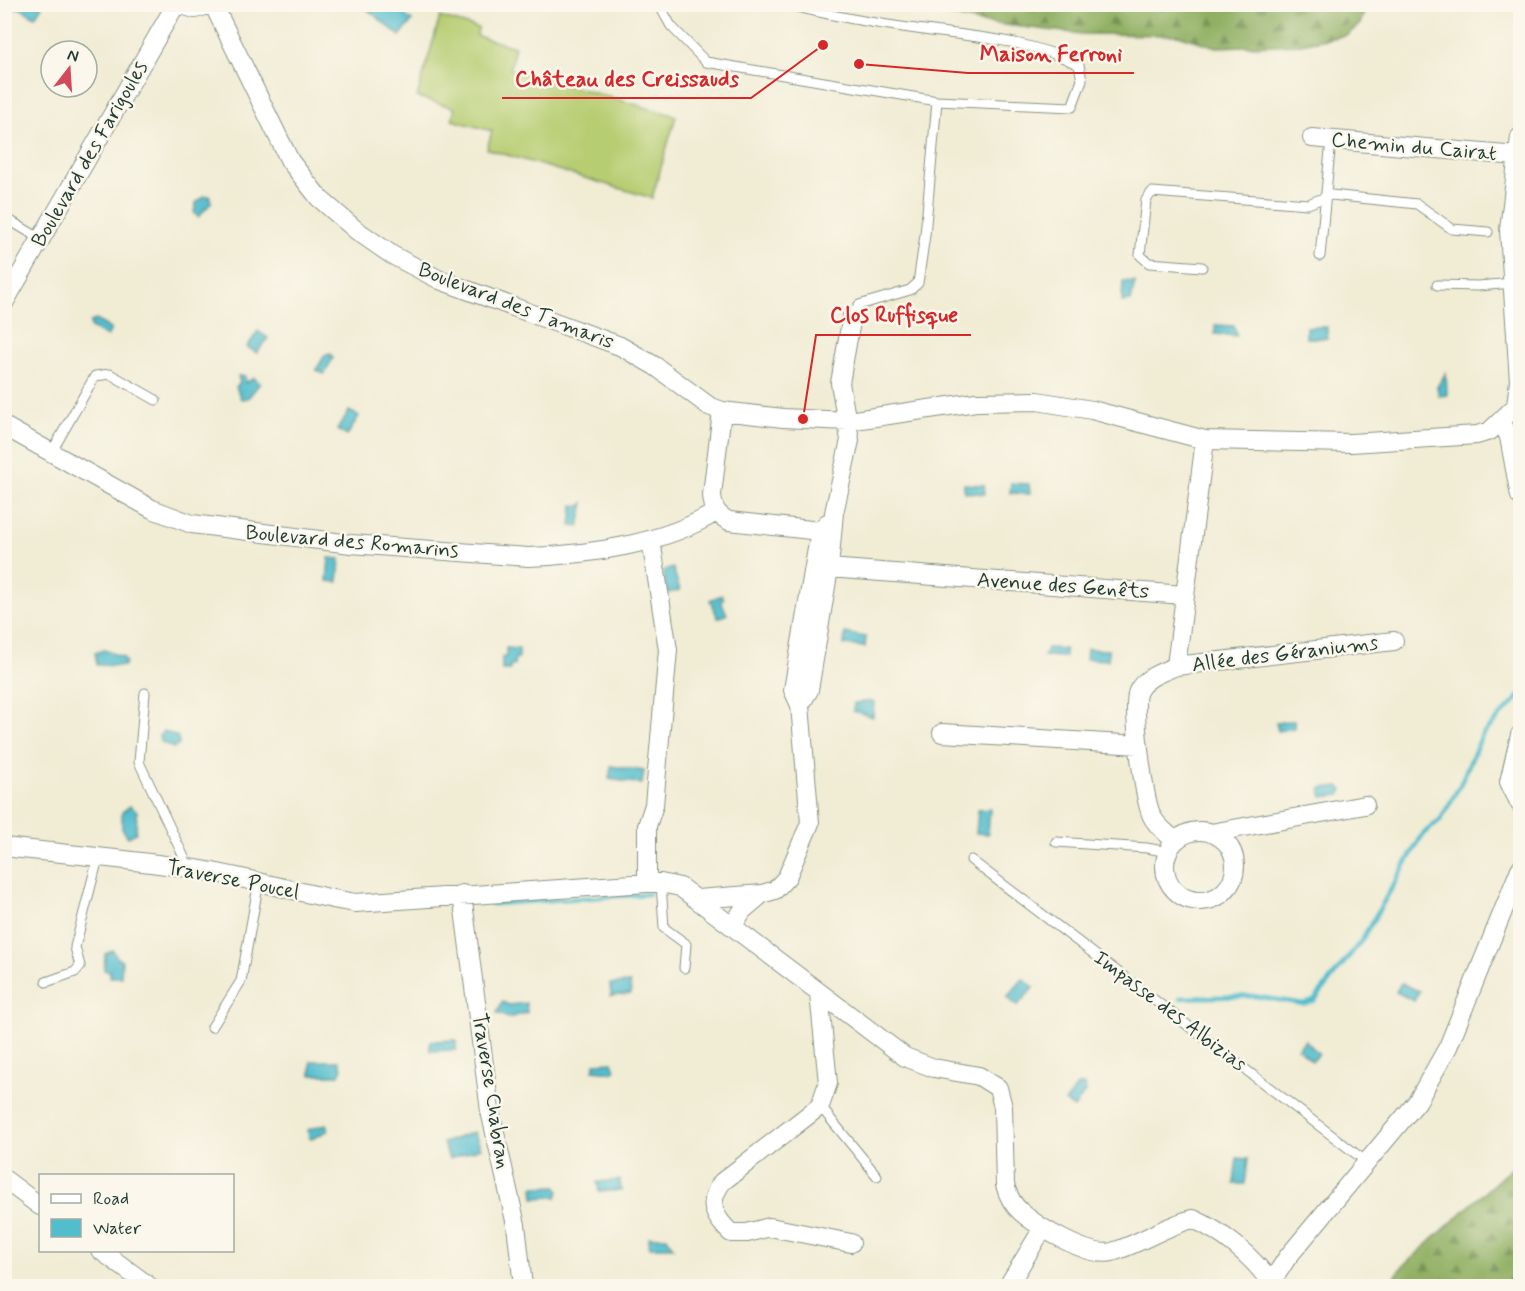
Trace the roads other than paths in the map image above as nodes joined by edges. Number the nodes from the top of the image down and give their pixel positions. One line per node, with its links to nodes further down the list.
1 (177, 4): 2 (street); 13 (street, Boulevard des Farigoules)
2 (212, 4): 21 (street, Boulevard des Tamaris)
3 (651, 4): 5 (lane)
4 (785, 4): 5 (lane)
5 (937, 101): 19 (lane)
6 (1521, 137): 9 (street)
7 (1312, 138): 8 (street, Chemin du Cairat)
8 (1330, 140): 9 (street, Chemin du Cairat); 10 (lane)
9 (1516, 156): 16 (street)
10 (1325, 195): 12 (lane); 14 (lane); 15 (lane)
11 (4, 217): 13 (lane)
12 (1488, 232)
13 (41, 239): 18 (street, Boulevard des Farigoules)
14 (1320, 256)
15 (1202, 267)
16 (1513, 283): 17 (lane); 23 (street)
17 (1437, 285)
18 (4, 303)
19 (852, 316): 22 (street)
20 (156, 400): 26 (lane)
21 (722, 411): 22 (street); 28 (street)
22 (848, 421): 25 (street); 29 (street)
23 (1502, 422): 25 (street); 27 (street)
24 (4, 426): 26 (street, Boulevard des Romarins)
25 (1205, 440): 33 (street)
26 (51, 453): 31 (street, Boulevard des Romarins)
27 (1521, 496)
28 (716, 512): 30 (street); 31 (street, Boulevard des Romarins)
29 (834, 513): 30 (street); 32 (street)
30 (820, 531): 32 (street)
31 (651, 540): 51 (street)
32 (823, 566): 33 (street, Avenue des Genêts); 53 (street)
33 (1184, 595): 35 (street)
34 (1394, 641): 35 (street, Allée des Géraniums)
35 (1176, 666): 39 (street)
36 (145, 693): 48 (lane)
37 (942, 733): 39 (street)
38 (1521, 735): 40 (street)
39 (1139, 745): 45 (street)
40 (1521, 804)
41 (1365, 806): 42 (street)
42 (1211, 833): 45 (street); 45 (street)
43 (1056, 842): 45 (lane)
44 (4, 847): 46 (street, Traverse Poucel)
45 (1171, 847)
46 (98, 858): 48 (street, Traverse Poucel); 57 (lane)
47 (971, 860): 61 (lane, Impasse des Albizias)
48 (189, 868): 50 (street, Traverse Poucel)
49 (1521, 869): 61 (street)
50 (259, 881): 52 (street, Traverse Poucel); 59 (lane)
51 (654, 883): 52 (street, Traverse Poucel); 54 (street); 56 (lane)
52 (462, 894): 70 (street, Traverse Chabran)
53 (762, 894): 54 (street); 55 (street)
54 (698, 899): 55 (street)
55 (733, 926): 58 (street)
56 (684, 968)
57 (46, 982)
58 (819, 993): 60 (street); 65 (street)
59 (212, 1027)
60 (820, 1106): 62 (lane); 66 (street)
61 (1368, 1163): 68 (street)
62 (877, 1176)
63 (4, 1179): 64 (street)
64 (39, 1205)
65 (1043, 1228): 68 (street); 71 (street)
66 (851, 1243)
67 (101, 1252): 69 (street)
68 (1270, 1285)
69 (149, 1287)
70 (523, 1287)
71 (1008, 1287)

